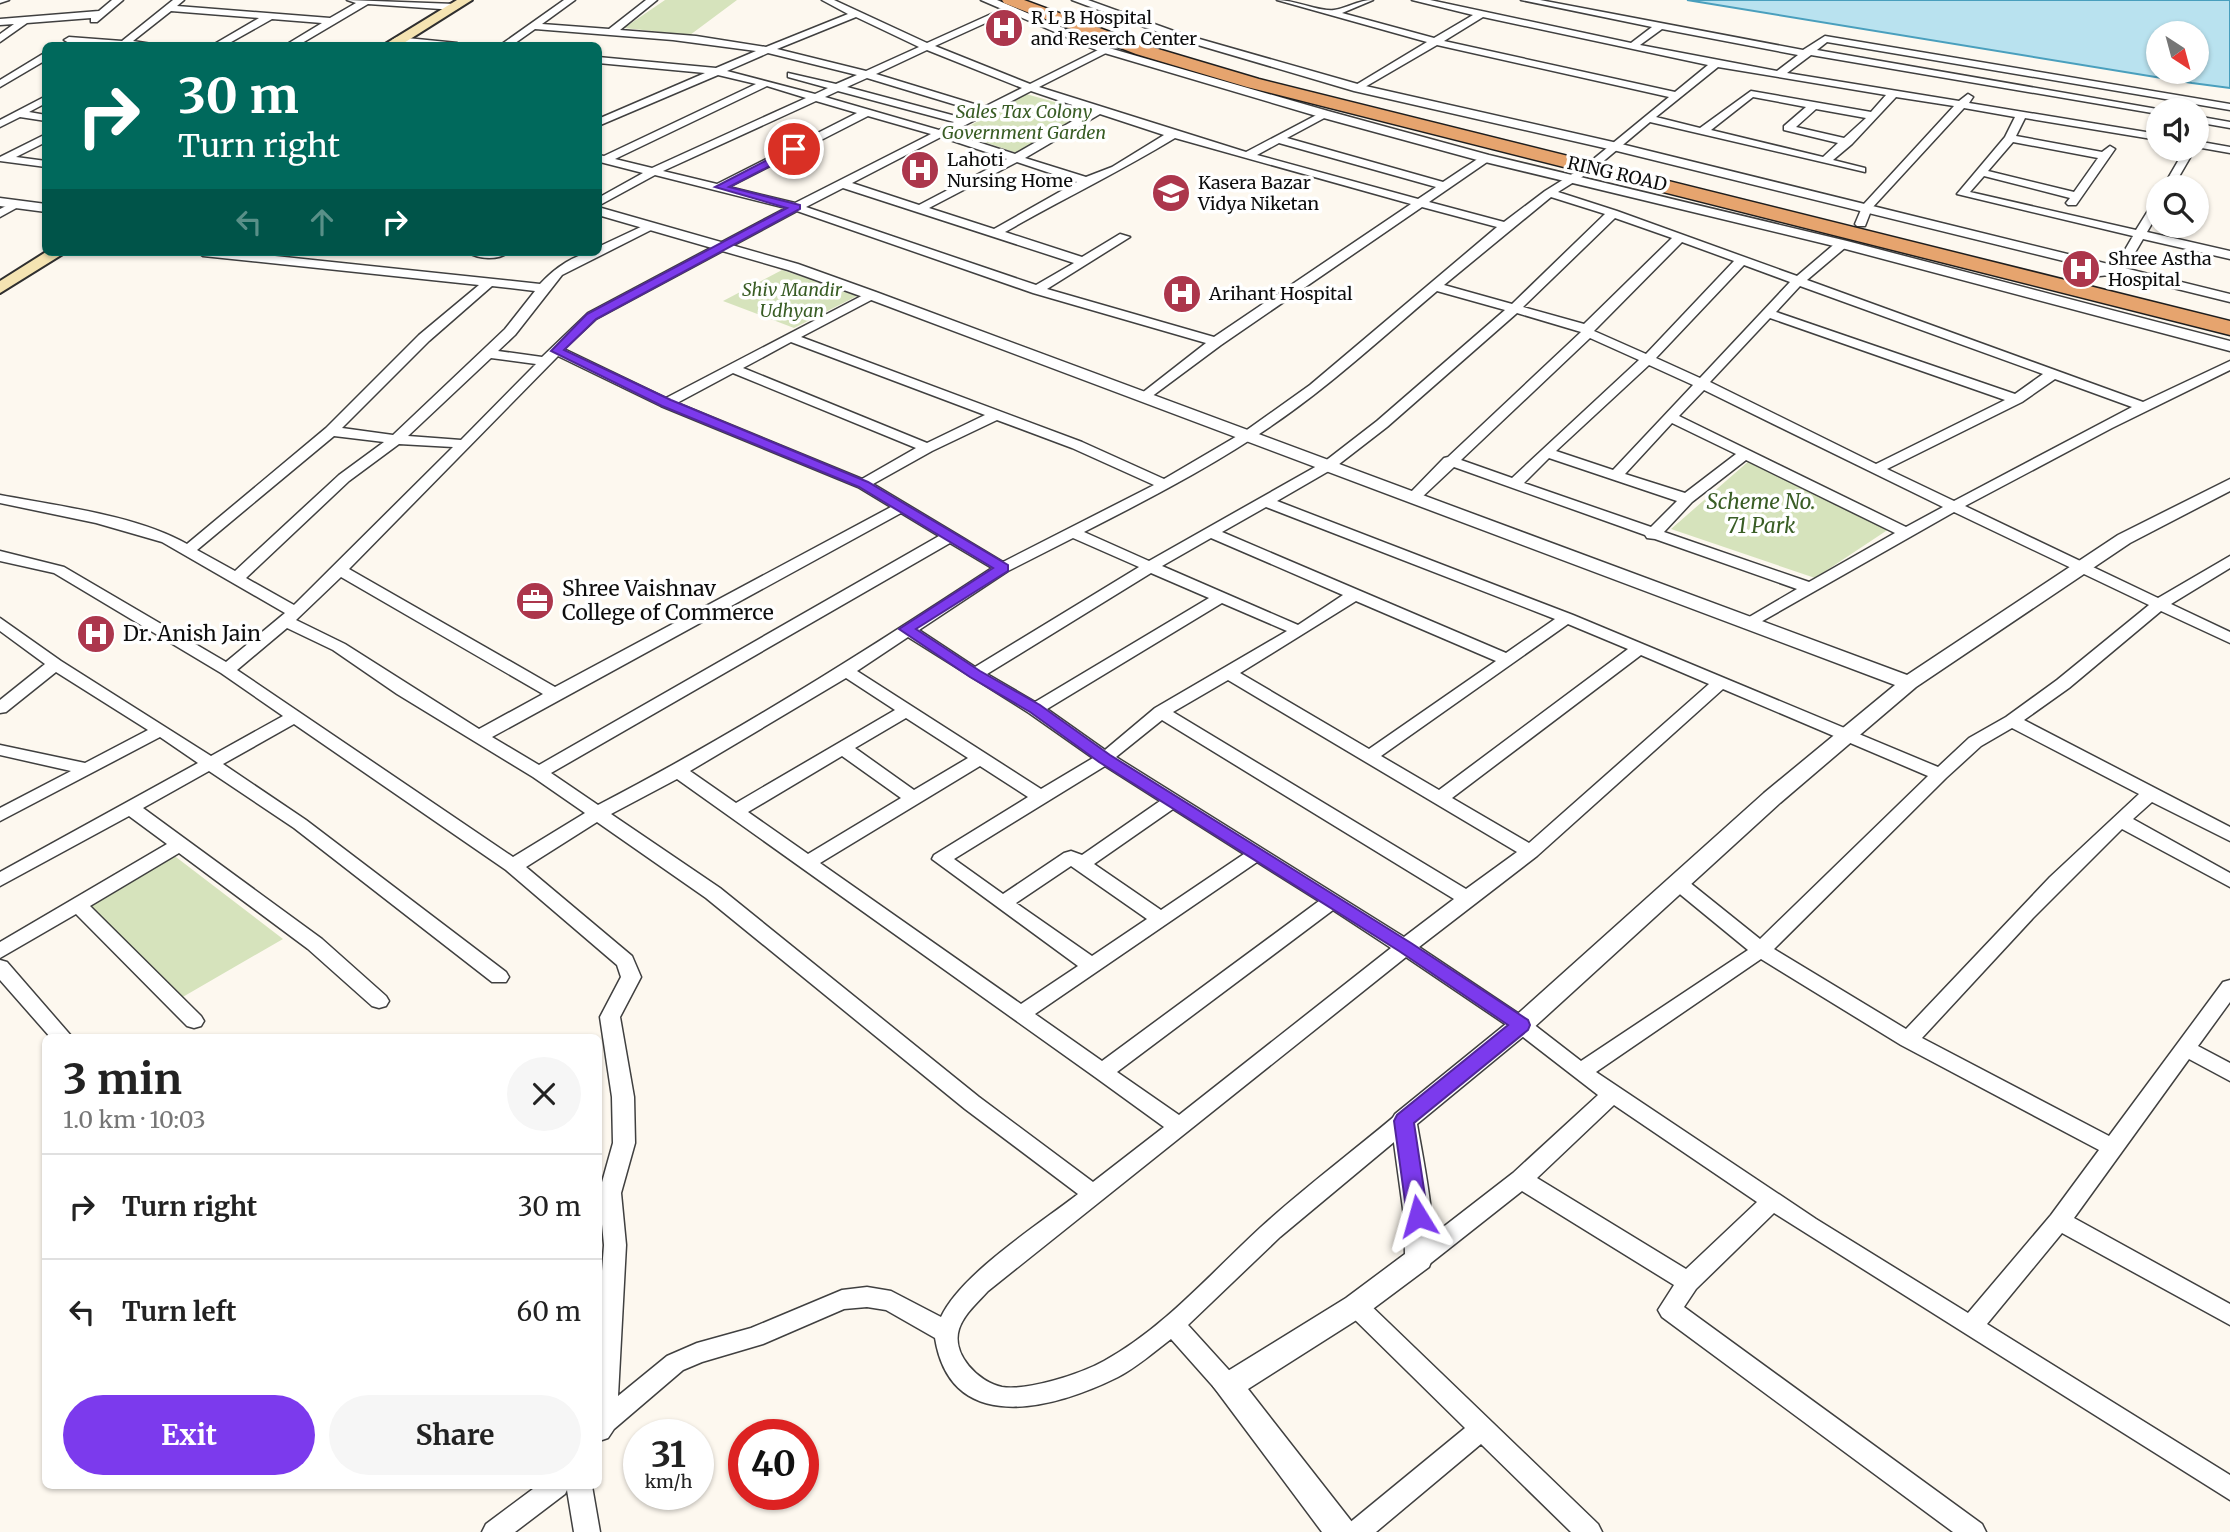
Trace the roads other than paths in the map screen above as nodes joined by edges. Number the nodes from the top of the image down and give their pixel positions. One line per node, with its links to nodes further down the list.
1 (118, 0): 19 (street)
2 (179, 0): 18 (street)
3 (352, 0): 13 (street)
4 (570, 0): 27 (street)
5 (652, 0): 29 (street)
6 (827, 0): 20 (street)
7 (986, 0): 16 (street)
8 (1039, 0): 17 (highway, RING ROAD)
9 (1282, 0): 21 (street)
10 (1367, 0): 21 (street)
11 (1418, 0): 22 (street)
12 (1526, 0): 28 (street)
13 (367, 1): 14 (street); 25 (street)
14 (437, 3): 15 (street); 32 (main road)
15 (461, 4): 32 (main road)
16 (1009, 5): 39 (street); 42 (street); 56 (highway, RING ROAD)
17 (1083, 7): 60 (street); 94 (highway, RING ROAD)
18 (170, 8): 23 (street); 34 (street)
19 (102, 14): 24 (street); 33 (street)
20 (856, 14): 39 (street); 41 (street)
21 (1332, 14): 38 (street)
22 (1481, 14): 38 (street); 40 (street)
23 (270, 16): 25 (street); 35 (street)
24 (26, 19): 26 (street); 31 (street)
25 (332, 21): 36 (street)
26 (0, 22)
27 (534, 26): 29 (street); 37 (street)
28 (1660, 26): 40 (street); 43 (street)
29 (610, 33): 30 (street)
30 (667, 37): 41 (street); 47 (street)
31 (0, 39)
32 (388, 41)
33 (66, 42)
34 (127, 42)
35 (223, 42)
36 (296, 42)
37 (510, 42)
38 (1437, 42): 60 (street); 62 (street)
39 (926, 47): 52 (street); 59 (street)
40 (1631, 47): 48 (street)
41 (766, 50): 50 (street); 52 (street)
42 (1105, 50): 45 (street); 59 (street)
43 (1806, 52): 49 (street); 53 (street); 54 (street)
44 (602, 60): 47 (street)
45 (1136, 60): 56 (highway); 74 (street)
46 (40, 62): 57 (street)
47 (634, 64): 50 (street)
48 (1716, 64): 53 (street); 62 (street)
49 (1991, 66): 54 (street); 67 (street)
50 (715, 71): 55 (street); 78 (street)
51 (792, 75): 58 (street)
52 (868, 75): 58 (street); 70 (street)
53 (1778, 75): 61 (street)
54 (1980, 81): 65 (street); 68 (street)
55 (766, 83): 63 (street); 98 (street)
56 (1253, 83): 94 (highway, RING ROAD)
57 (0, 85)
58 (842, 86): 63 (street); 80 (street)
59 (1030, 88): 69 (street); 70 (street)
60 (1358, 88): 94 (street)
61 (1894, 92): 65 (street); 75 (street)
62 (1675, 95): 77 (street)
63 (818, 96): 71 (street); 103 (street)
64 (42, 101): 73 (street)
65 (1963, 103): 72 (street); 122 (street)
66 (1814, 105): 75 (street); 83 (street); 90 (street)
67 (2230, 107)
68 (2146, 109)
69 (1100, 110): 85 (street); 95 (street)
70 (986, 111): 80 (street)
71 (867, 112): 84 (street); 109 (street)
72 (2022, 113): 86 (street); 87 (street)
73 (18, 114): 76 (street); 81 (street)
74 (1324, 114): 89 (street); 96 (street)
75 (1874, 116): 90 (street)
76 (42, 117)
77 (1647, 118): 83 (street); 94 (street)
78 (602, 121)
79 (2209, 121): 82 (street)
80 (965, 122): 84 (street)
81 (0, 124)
82 (2230, 125)
83 (1704, 131): 100 (street)
84 (942, 134): 95 (street); 107 (street)
85 (1173, 134): 93 (street); 106 (street)
86 (2146, 136)
87 (2010, 138): 104 (street); 111 (street)
88 (42, 139): 97 (street)
89 (1278, 139): 93 (street); 108 (street)
90 (1848, 142): 100 (street)
91 (2209, 146): 92 (street)
92 (2229, 149)
93 (1249, 155): 114 (street)
94 (1601, 157): 105 (street); 122 (highway, RING ROAD); 155 (highway, RING ROAD)
95 (1017, 158): 106 (street); 118 (street)
96 (1486, 158): 105 (street); 108 (street)
97 (2, 159): 101 (street)
98 (602, 159)
99 (602, 159): 103 (street)
100 (1825, 161): 102 (street)
101 (42, 164)
102 (1861, 170)
103 (654, 171): 109 (street); 112 (street)
104 (1980, 172): 111 (street); 123 (street)
105 (1572, 178): 110 (street); 131 (street)
106 (1086, 181): 127 (street)
107 (843, 184): 117 (street); 118 (street)
108 (1444, 186): 114 (street)
109 (720, 187): 117 (street)
110 (1549, 193): 120 (street); 125 (street)
111 (2077, 196): 123 (street)
112 (602, 201)
113 (0, 202): 115 (street)
114 (1420, 203): 125 (street); 158 (street)
115 (16, 204): 116 (street); 121 (street)
116 (42, 207)
117 (796, 207): 133 (street); 149 (street)
118 (919, 209): 127 (street)
119 (602, 212): 126 (street)
120 (1613, 213): 130 (street); 152 (street)
121 (0, 214)
122 (1864, 216): 141 (street); 143 (highway, RING ROAD)
123 (2063, 218): 128 (street)
124 (2146, 221): 128 (street)
125 (1506, 226): 146 (street)
126 (649, 227): 133 (street); 134 (street)
127 (997, 232): 140 (street)
128 (2137, 234): 135 (street); 141 (street)
129 (1124, 237): 140 (street)
130 (1680, 237): 139 (street); 156 (street)
131 (1842, 244): 145 (street); 159 (street)
132 (42, 246): 142 (main road)
133 (720, 248): 150 (street); 161 (street)
134 (602, 250)
135 (2228, 251)
136 (52, 256): 147 (main road)
137 (241, 256): 144 (street)
138 (590, 256): 148 (street)
139 (1741, 261): 145 (street); 162 (street)
140 (1084, 262): 149 (street)
141 (2119, 270): 143 (street); 151 (street)
142 (0, 272)
143 (2071, 275): 154 (highway, RING ROAD)
144 (490, 282): 148 (street); 173 (street)
145 (1797, 282): 153 (street); 165 (street)
146 (1434, 286): 152 (street); 174 (street)
147 (0, 288)
148 (543, 288): 160 (street)
149 (1037, 289): 158 (street)
150 (870, 295): 157 (street); 167 (street)
151 (2230, 298)
152 (1514, 309): 156 (street); 181 (street)
153 (1768, 313): 166 (street); 168 (street)
154 (2230, 314)
155 (2230, 328)
156 (1587, 331): 162 (street); 180 (street)
157 (789, 338): 164 (street); 171 (street)
158 (1216, 342): 167 (street)
159 (2230, 346)
160 (487, 354): 161 (street); 175 (street)
161 (552, 357): 169 (street); 176 (street)
162 (1648, 359): 166 (street); 178 (street)
163 (2230, 365): 170 (street)
164 (733, 368): 169 (street); 177 (street)
165 (2054, 373): 168 (street); 170 (street)
166 (1703, 384): 172 (street); 182 (street)
167 (1147, 396): 174 (street)
168 (2017, 398): 182 (street)
169 (666, 403): 184 (street)
170 (2142, 406): 192 (street)
171 (996, 415): 177 (street); 187 (street)
172 (1671, 417): 179 (street); 183 (street)
173 (331, 430): 175 (street); 199 (street)
174 (1249, 435): 181 (street); 187 (street)
175 (396, 440): 176 (street); 206 (street)
176 (466, 444): 205 (street)
177 (927, 448): 184 (street)
178 (1546, 452): 183 (street); 185 (street)
179 (1746, 453): 190 (street); 194 (street)
180 (1449, 461): 185 (street); 188 (street)
181 (1329, 465): 188 (street); 191 (street)
182 (1876, 469): 192 (street)
183 (1617, 474): 190 (street)
184 (863, 484): 193 (street)
185 (1515, 484): 197 (street)
186 (2230, 484): 203 (street)
187 (1165, 485): 195 (street)
188 (1415, 496): 213 (street)
189 (0, 499): 199 (street)
190 (1687, 499): 197 (street)
191 (1264, 501): 196 (street); 212 (street)
192 (1953, 506): 194 (street); 203 (street)
193 (902, 507): 198 (street); 227 (street)
194 (1905, 532): 207 (street)
195 (1073, 533): 202 (street); 204 (street)
196 (1210, 533): 202 (street); 208 (street)
197 (1652, 535): 207 (street)
198 (951, 536): 204 (street); 245 (street)
199 (186, 552): 206 (street)
200 (1, 557): 221 (street)
201 (2230, 562): 210 (street)
202 (1151, 566): 209 (street); 224 (street)
203 (2085, 567): 210 (street); 226 (street)
204 (1003, 568): 215 (street)
205 (340, 570): 211 (street); 227 (street)
206 (235, 580): 211 (street)
207 (1810, 588): 213 (street)
208 (1355, 594): 216 (street); 219 (street)
209 (1223, 596): 216 (street); 229 (street)
210 (2161, 603): 217 (street); 233 (street)
211 (291, 617): 221 (street); 236 (street)
212 (1567, 618): 218 (street); 219 (street)
213 (1750, 622): 226 (street)
214 (2, 626): 220 (street)
215 (906, 629): 222 (street); 224 (street)
216 (1298, 631): 223 (street)
217 (2230, 638)
218 (1640, 648): 225 (street); 250 (street)
219 (1508, 660): 239 (street)
220 (55, 664): 228 (street); 234 (street)
221 (227, 670): 232 (street)
222 (845, 671): 230 (street); 244 (street)
223 (1228, 673): 231 (street); 239 (street)
224 (975, 674): 229 (street)
225 (1722, 681): 235 (street); 259 (street)
226 (1909, 683): 235 (street)
227 (555, 694): 236 (street)
228 (0, 708)
229 (1035, 709): 240 (street)
230 (905, 711): 237 (street); 241 (street)
231 (1161, 712): 240 (street); 267 (street)
232 (295, 716): 242 (street); 263 (street)
233 (2012, 721): 246 (street); 247 (street)
234 (160, 730): 242 (street); 243 (street)
235 (1848, 733): 246 (street); 266 (street)
236 (480, 736): 245 (street)
237 (842, 747): 249 (street); 253 (street)
238 (0, 750): 243 (street)
239 (1369, 757): 250 (street)
240 (1105, 758): 248 (street); 251 (street)
241 (978, 759): 248 (street); 249 (street)
242 (209, 763): 252 (street); 277 (street)
243 (89, 769): 255 (street)
244 (678, 771): 253 (street); 254 (street)
245 (539, 773): 254 (street)
246 (1940, 774): 273 (street)
247 (2151, 793): 256 (street); 257 (street)
248 (1039, 796): 269 (street)
249 (911, 797): 261 (street)
250 (1439, 799): 259 (street)
251 (1173, 800): 260 (street); 262 (street)
252 (129, 807): 258 (street); 264 (street)
253 (736, 811): 261 (street)
254 (598, 813): 263 (street); 294 (street)
255 (1, 814)
256 (2120, 820): 265 (street); 284 (street)
257 (2230, 835)
258 (180, 844): 270 (street); 279 (street)
259 (1530, 852): 267 (street)
260 (1256, 854): 268 (street); 271 (street)
261 (807, 862): 280 (street)
262 (1083, 864): 269 (street); 271 (street)
263 (513, 866): 305 (street)
264 (0, 880)
265 (2230, 881)
266 (1677, 882): 273 (street); 282 (street)
267 (1467, 898): 272 (street)
268 (1332, 901): 272 (street); 287 (street)
269 (1003, 902): 275 (street)
270 (77, 904): 274 (street); 281 (street)
271 (1161, 919): 275 (street)
272 (1405, 947): 282 (street); 291 (street)
273 (1760, 950): 284 (street); 286 (street)
274 (0, 951)
275 (1091, 965): 280 (street)
276 (0, 967): 283 (street)
277 (499, 977)
278 (2230, 987): 285 (street)
279 (379, 1002)
280 (1021, 1014): 287 (street)
281 (194, 1021)
282 (1521, 1025): 286 (street); 290 (street)
283 (59, 1034)
284 (1908, 1040): 292 (street)
285 (2186, 1048): 288 (street); 292 (street)
286 (1580, 1072): 289 (street)
287 (1102, 1073): 291 (street)
288 (2230, 1073)
289 (1613, 1094): 293 (street); 295 (street)
290 (1404, 1121): 297 (street); 301 (street)
291 (1180, 1127): 294 (street)
292 (2113, 1148): 296 (street)
293 (1521, 1179): 297 (street); 298 (street)
294 (1091, 1193): 303 (street)
295 (1772, 1201): 298 (street); 302 (street)
296 (2059, 1221): 300 (street); 302 (street)
297 (1419, 1259): 299 (street)
298 (1688, 1282): 316 (street)
299 (1356, 1306): 304 (street); 307 (street)
300 (2230, 1315)
301 (1173, 1325): 303 (street); 304 (street)
302 (1972, 1325): 310 (street)
303 (946, 1332): 306 (street)
304 (1228, 1386): 313 (street)
305 (602, 1412)
306 (602, 1425)
307 (1481, 1429): 314 (street); 315 (street)
308 (552, 1489): 311 (street)
309 (580, 1489): 312 (street)
310 (2230, 1489)
311 (495, 1532)
312 (587, 1532)
313 (1341, 1532)
314 (1357, 1532)
315 (1589, 1532)
316 (1973, 1532)

